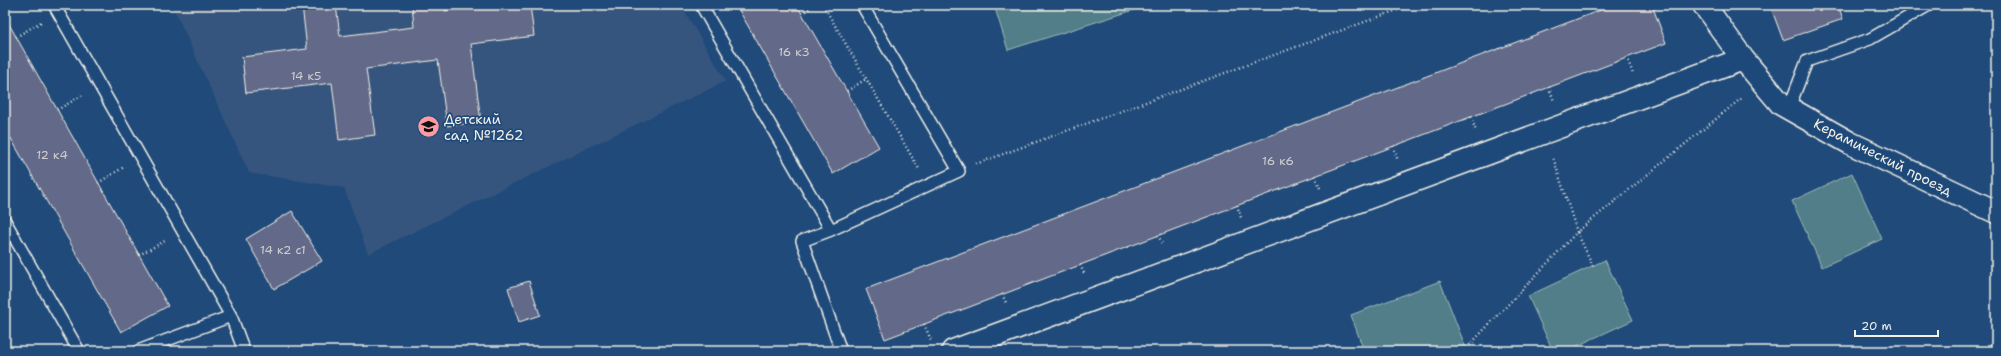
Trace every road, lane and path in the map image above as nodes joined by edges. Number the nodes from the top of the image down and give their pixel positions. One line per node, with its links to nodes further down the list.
1 (701, 5): 25 (lane)
2 (814, 5): 9 (path)
3 (823, 5): 12 (path)
4 (862, 5): 20 (lane)
5 (1411, 5): 20 (path)
6 (1704, 5): 11 (street, Керамический проезд)
7 (1929, 5): 16 (lane)
8 (56, 8): 10 (path); 14 (lane)
9 (802, 14)
10 (16, 37)
11 (1743, 59): 13 (street, Керамический проезд); 18 (street)
12 (866, 78): 15 (path); 22 (path)
13 (1762, 82): 16 (street, Керамический проезд); 27 (path)
14 (100, 85): 17 (path); 19 (lane)
15 (847, 91)
16 (1789, 108): 23 (street, Керамический проезд)
17 (57, 110)
18 (1545, 133): 27 (path); 37 (street)
19 (140, 157): 21 (path); 26 (lane)
20 (959, 171): 22 (lane)
21 (98, 183)
22 (928, 185): 25 (lane)
23 (1996, 212)
24 (5, 221): 31 (lane)
25 (831, 230): 36 (lane)
26 (182, 231): 28 (path); 30 (lane)
27 (1577, 232): 29 (path); 38 (path)
28 (140, 256)
29 (1593, 266)
30 (231, 316): 32 (lane); 33 (lane)
31 (79, 351)
32 (138, 351)
33 (244, 351)
34 (634, 351): 35 (path)
35 (650, 351)
36 (841, 351)
37 (953, 351)
38 (1464, 351)

